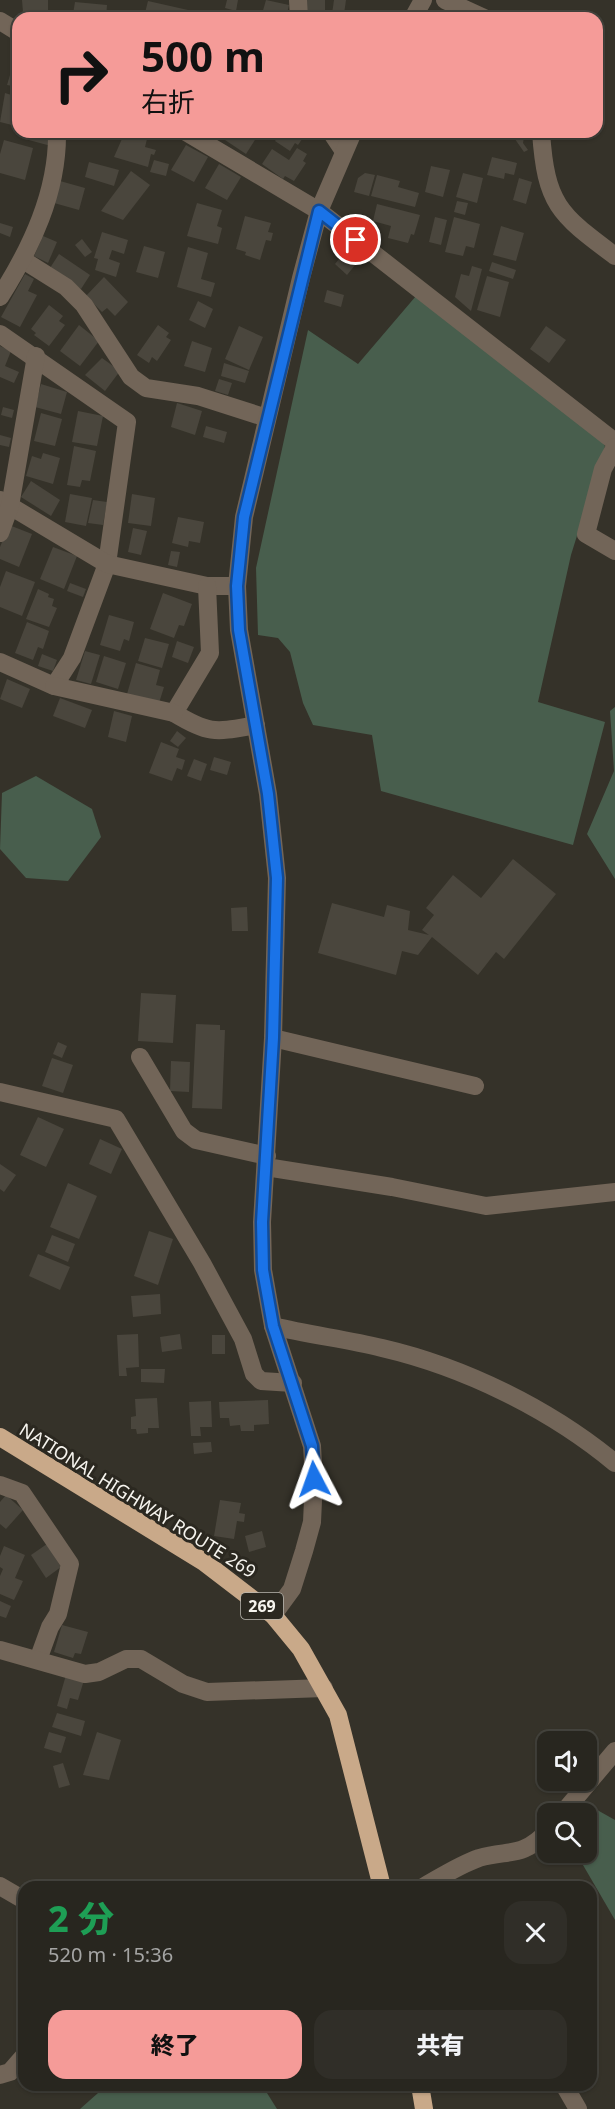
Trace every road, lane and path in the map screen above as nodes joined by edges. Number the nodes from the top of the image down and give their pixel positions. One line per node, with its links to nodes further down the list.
1 (445, 0): 2 (street)
2 (471, 12)
3 (57, 138): 11 (street)
4 (196, 138): 9 (street)
5 (335, 138): 8 (street)
6 (350, 138): 8 (street)
7 (541, 138): 10 (street)
8 (343, 150): 9 (street)
9 (319, 211): 15 (street); 16 (street)
10 (615, 256)
11 (23, 260): 12 (street); 15 (street)
12 (0, 297)
13 (0, 334): 14 (street)
14 (36, 356): 18 (street); 21 (street)
15 (267, 418): 23 (street)
16 (615, 442)
17 (615, 447): 20 (street)
18 (5, 503): 19 (street); 21 (street)
19 (0, 534)
20 (615, 551)
21 (107, 564): 22 (street); 25 (street)
22 (207, 585): 23 (street); 26 (street)
23 (237, 586): 27 (street)
24 (0, 662): 25 (street)
25 (54, 686): 26 (street)
26 (174, 713): 27 (street)
27 (256, 725): 28 (street)
28 (273, 1038): 30 (street); 32 (street)
29 (140, 1056): 32 (street)
30 (475, 1086)
31 (0, 1092): 35 (street)
32 (266, 1161): 33 (street); 34 (street)
33 (615, 1192)
34 (273, 1326): 35 (street); 37 (street)
35 (293, 1383): 39 (street)
36 (0, 1437): 39 (highway, NATIONAL HIGHWAY ROUTE 269 / 269)
37 (615, 1463)
38 (0, 1485): 41 (street)
39 (273, 1615): 42 (highway, NATIONAL HIGHWAY ROUTE 269 / 269)
40 (0, 1650): 41 (street)
41 (38, 1660): 42 (street)
42 (324, 1688): 46 (highway, NATIONAL HIGHWAY ROUTE 269 / 269)
43 (615, 1751): 44 (street)
44 (571, 1803)
45 (537, 1840): 47 (street)
46 (380, 1881)
47 (434, 1881)
48 (0, 1886): 49 (street)
49 (18, 1896)
50 (18, 2063): 51 (street)
51 (0, 2076)
52 (421, 2091): 54 (highway)
53 (568, 2091): 55 (street)
54 (424, 2109)
55 (578, 2109)

